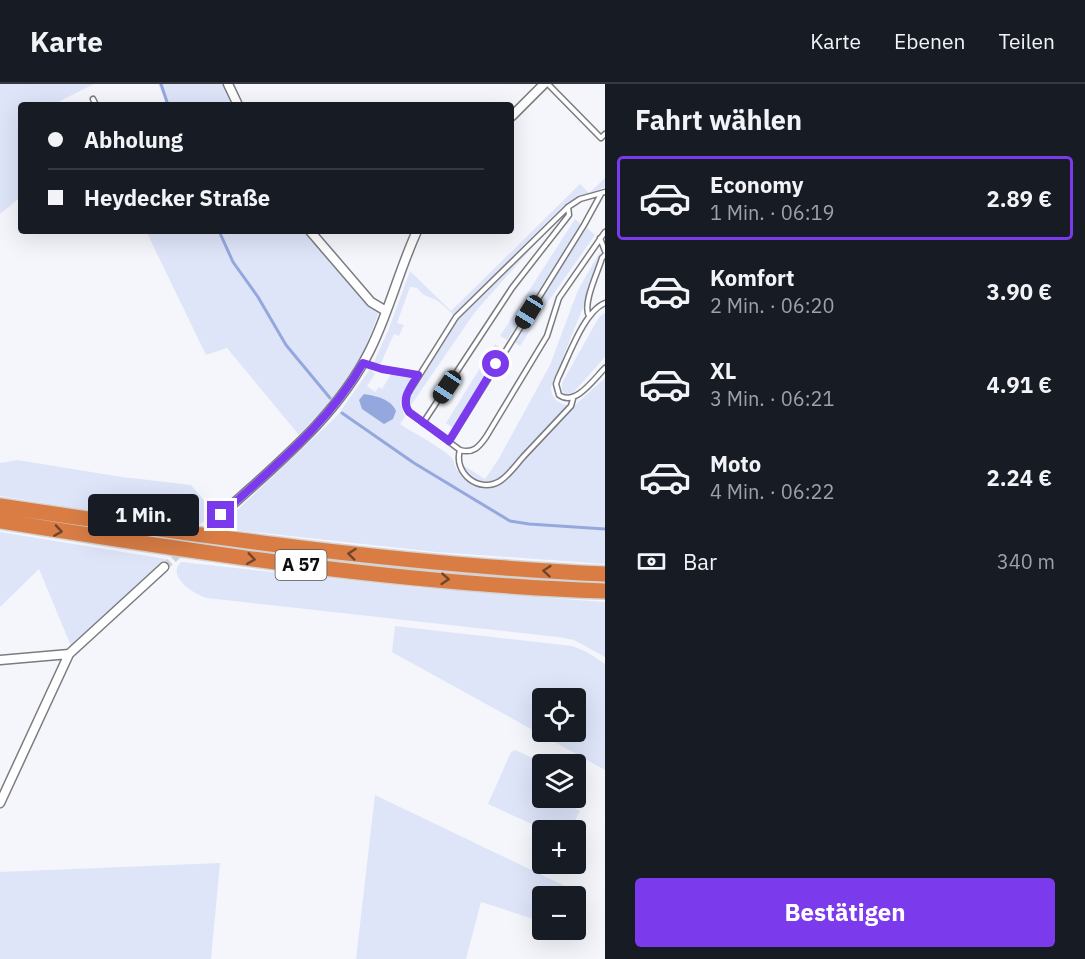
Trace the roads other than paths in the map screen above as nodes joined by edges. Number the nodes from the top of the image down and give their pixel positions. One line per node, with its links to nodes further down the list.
1 (228, 84): 5 (street)
2 (546, 84): 6 (street); 7 (lane)
3 (93, 99): 4 (lane)
4 (94, 102)
5 (237, 102)
6 (514, 114)
7 (604, 138)
8 (603, 192): 9 (lane); 23 (lane)
9 (568, 207): 20 (lane); 22 (lane)
10 (605, 232): 13 (lane)
11 (313, 234): 16 (street)
12 (416, 234): 16 (street)
13 (600, 238): 14 (lane); 24 (lane)
14 (605, 253): 17 (lane)
15 (605, 303): 17 (lane)
16 (386, 311): 18 (street)
17 (589, 316): 21 (lane)
18 (363, 363): 20 (lane); 26 (street)
19 (605, 368): 21 (lane)
20 (418, 375): 22 (lane)
21 (573, 399): 24 (lane)
22 (423, 423): 23 (lane)
23 (449, 441): 24 (lane)
24 (460, 450)
25 (0, 506): 29 (highway, A 57, one-way to 25)
26 (221, 515)
27 (0, 521): 30 (highway, A 57, one-way to 30)
28 (164, 567): 31 (street)
29 (605, 574)
30 (605, 591)
31 (69, 654): 32 (street); 33 (street)
32 (0, 660)
33 (0, 803)

